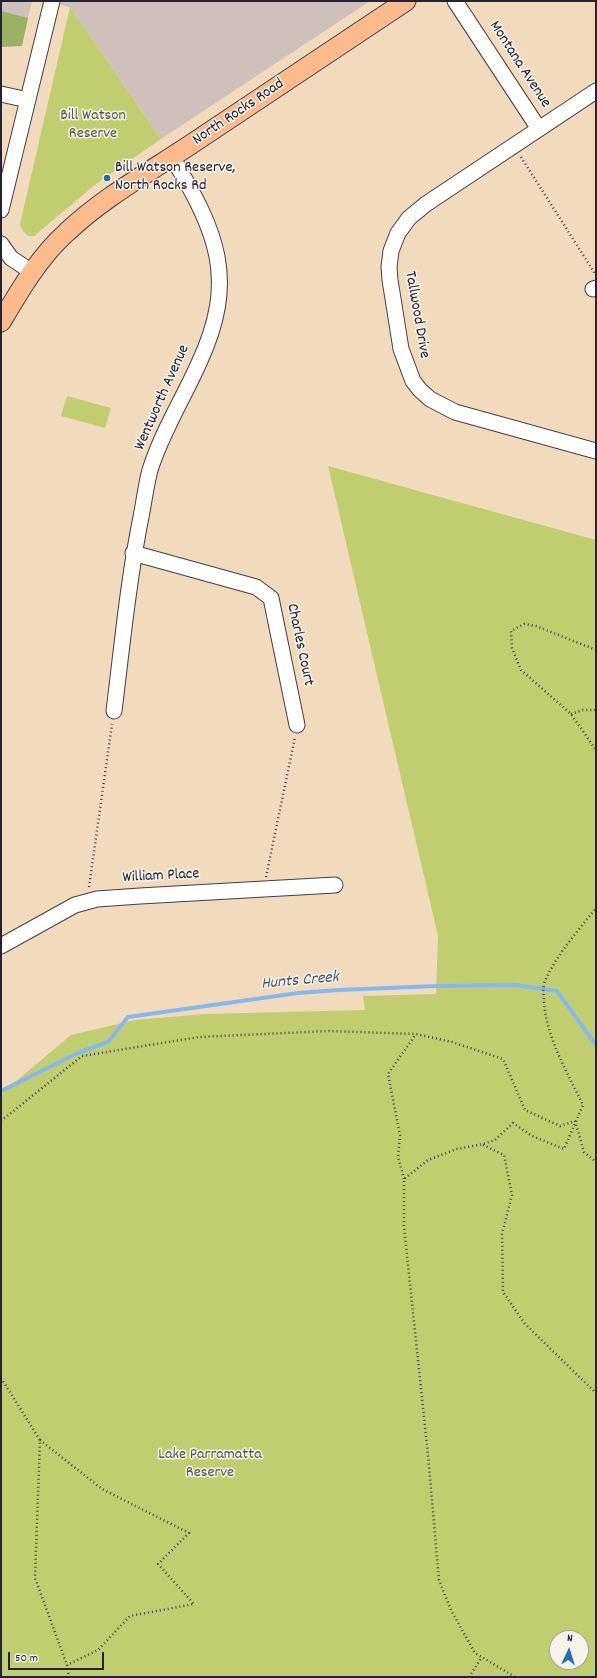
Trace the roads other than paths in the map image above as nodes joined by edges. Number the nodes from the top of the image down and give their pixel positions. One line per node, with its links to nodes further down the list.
1 (52, 1): 6 (street)
2 (406, 1): 8 (main road, North Rocks Road)
3 (455, 1): 7 (street, Montana Avenue)
4 (596, 91): 7 (street, Tallwood Drive)
5 (1, 94): 6 (street)
6 (28, 100): 9 (street)
7 (539, 129): 13 (street, Tallwood Drive)
8 (172, 157): 11 (main road, North Rocks Road); 14 (street, Wentworth Avenue)
9 (1, 210)
10 (1, 244): 11 (street)
11 (32, 272): 12 (main road, North Rocks Road)
12 (1, 322)
13 (596, 451)
14 (133, 553): 15 (street, Wentworth Avenue); 16 (street, Charles Court)
15 (114, 711)
16 (297, 725)
17 (335, 885): 18 (street, William Place)
18 (1, 946)

